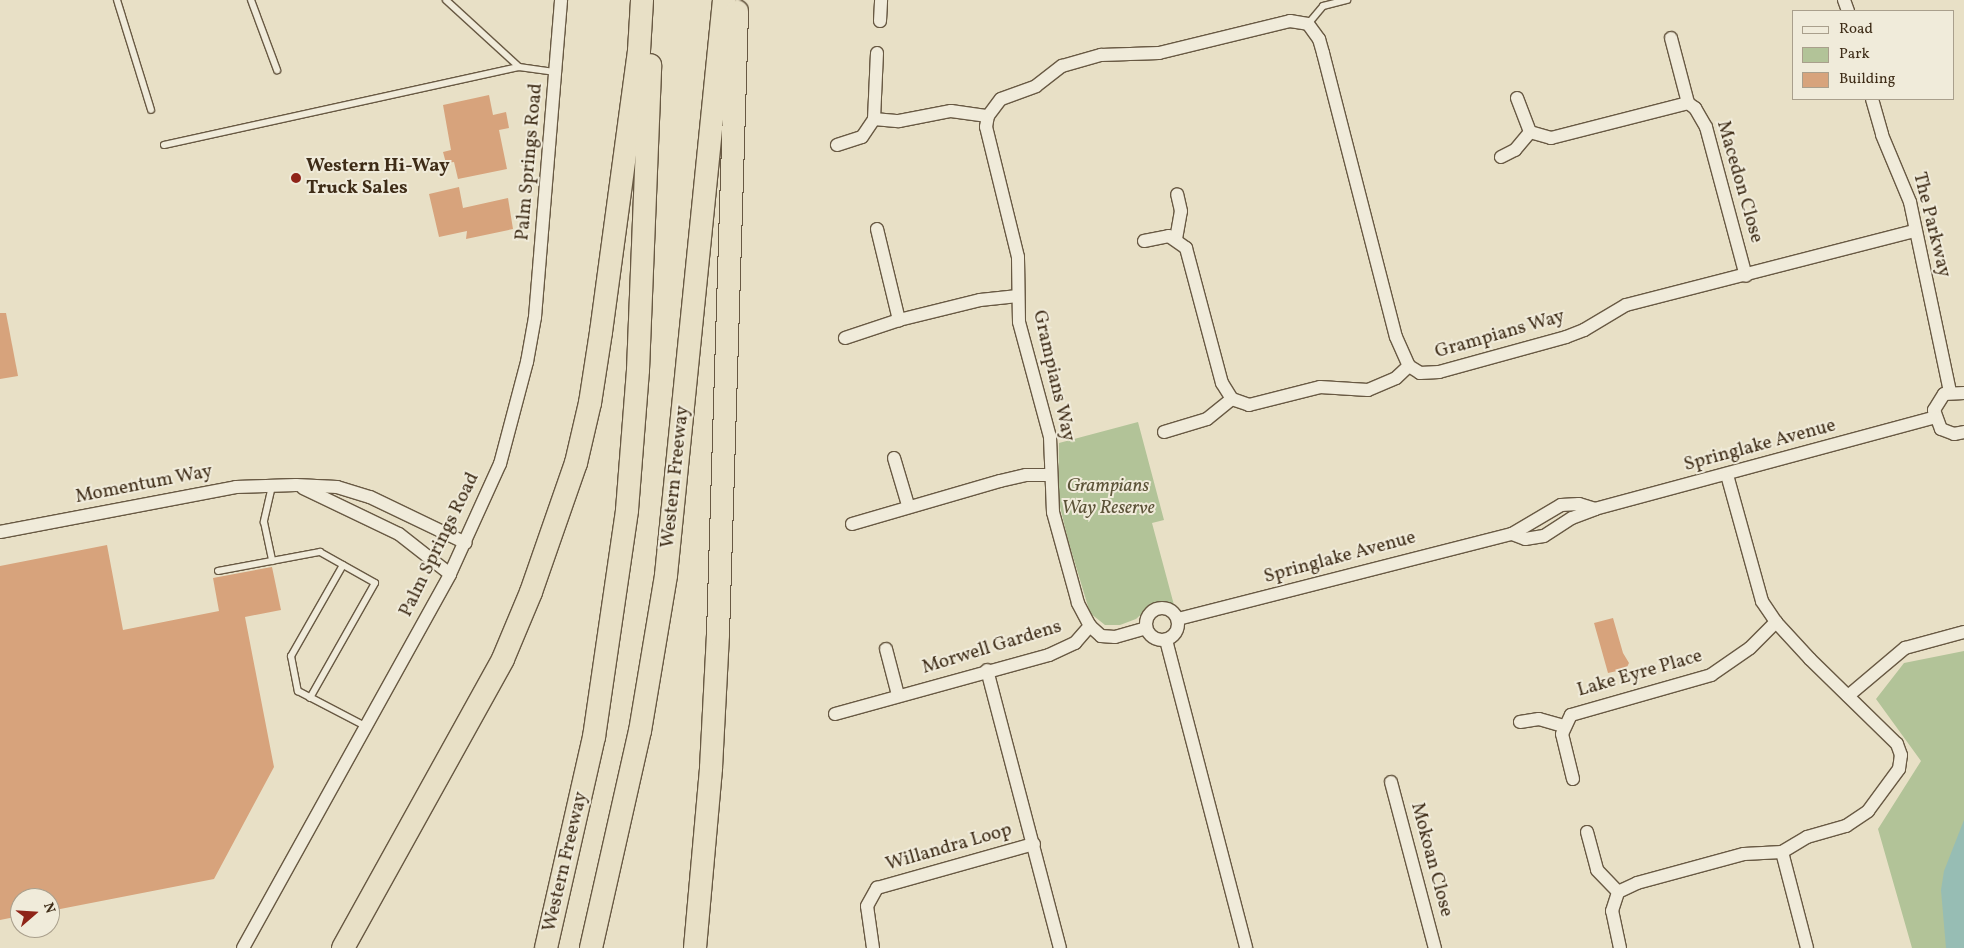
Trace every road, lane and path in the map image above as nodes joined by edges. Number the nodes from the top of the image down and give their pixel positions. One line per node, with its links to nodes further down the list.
1 (118, 0): 21 (lane)
2 (251, 0): 16 (lane)
3 (446, 0): 15 (lane)
4 (561, 0): 17 (street, Palm Springs Road)
5 (642, 0): 79 (highway)
6 (653, 0): 80 (highway, Western Freeway)
7 (724, 0): 81 (highway, Western Freeway)
8 (737, 0): 82 (highway)
9 (880, 0): 11 (street)
10 (1347, 0): 12 (lane)
11 (880, 20)
12 (1308, 24): 22 (street); 37 (street)
13 (1671, 38): 20 (street, Macedon Close)
14 (877, 53): 23 (street)
15 (519, 67): 17 (lane); 25 (lane)
16 (277, 70)
17 (556, 72): 52 (street, Palm Springs Road)
18 (1517, 98): 24 (street)
19 (1872, 100): 30 (street, The Parkway)
20 (1688, 104): 24 (street); 33 (street, Macedon Close)
21 (151, 110)
22 (988, 116): 23 (street); 34 (street, Grampians Way)
23 (874, 119): 26 (street)
24 (1530, 132): 27 (street)
25 (164, 145)
26 (837, 145)
27 (1501, 157)
28 (1177, 194): 31 (street)
29 (877, 230): 35 (street)
30 (1914, 231): 33 (street, Grampians Way); 38 (street, The Parkway)
31 (1176, 239): 32 (street); 40 (street)
32 (1144, 241)
33 (1746, 276): 37 (street, Grampians Way)
34 (1018, 296): 35 (street); 46 (street, Grampians Way)
35 (899, 320): 36 (street)
36 (845, 338)
37 (1409, 366): 40 (street)
38 (1950, 392): 39 (street); 41 (street)
39 (1964, 393)
40 (1232, 399): 42 (street)
41 (1934, 417): 43 (street); 45 (street, Springlake Avenue)
42 (1164, 432)
43 (1963, 436)
44 (894, 458): 49 (street)
45 (1727, 475): 57 (street, Springlake Avenue); 58 (street)
46 (1051, 476): 49 (street); 59 (street, Grampians Way)
47 (296, 485): 48 (street, Momentum Way); 52 (street, Momentum Way); 56 (street, Momentum Way)
48 (272, 486): 51 (street, Momentum Way); 53 (lane)
49 (908, 505): 50 (street)
50 (852, 524)
51 (0, 532)
52 (466, 543): 56 (street, Palm Springs Road)
53 (272, 561): 54 (lane); 55 (lane)
54 (343, 565): 67 (lane); 67 (lane)
55 (218, 571)
56 (450, 574): 70 (street, Palm Springs Road)
57 (1178, 619): 60 (street); 62 (street)
58 (1776, 622): 66 (street); 71 (street, Lake Eyre Place)
59 (1090, 626): 60 (street, Morwell Gardens); 64 (street, Morwell Gardens)
60 (1146, 628): 62 (street)
61 (1964, 632): 66 (street)
62 (1166, 640): 85 (street)
63 (886, 649): 65 (street)
64 (987, 670): 65 (street, Morwell Gardens); 75 (street, Willandra Loop)
65 (898, 695): 68 (street, Morwell Gardens)
66 (1848, 696): 76 (street)
67 (310, 698): 70 (lane)
68 (835, 714)
69 (1520, 722): 71 (street)
70 (365, 726): 78 (street, Palm Springs Road)
71 (1563, 726): 72 (street)
72 (1574, 779)
73 (1391, 782): 86 (street, Mokoan Close)
74 (1587, 832): 77 (street)
75 (1034, 844): 83 (street, Willandra Loop); 84 (street, Willandra Loop)
76 (1782, 852): 77 (street); 88 (street)
77 (1618, 892): 87 (street)
78 (243, 948)
79 (343, 948)
80 (546, 948)
81 (591, 948)
82 (696, 948)
83 (873, 948)
84 (1060, 948)
85 (1246, 948)
86 (1434, 948)
87 (1620, 948)
88 (1807, 948)

